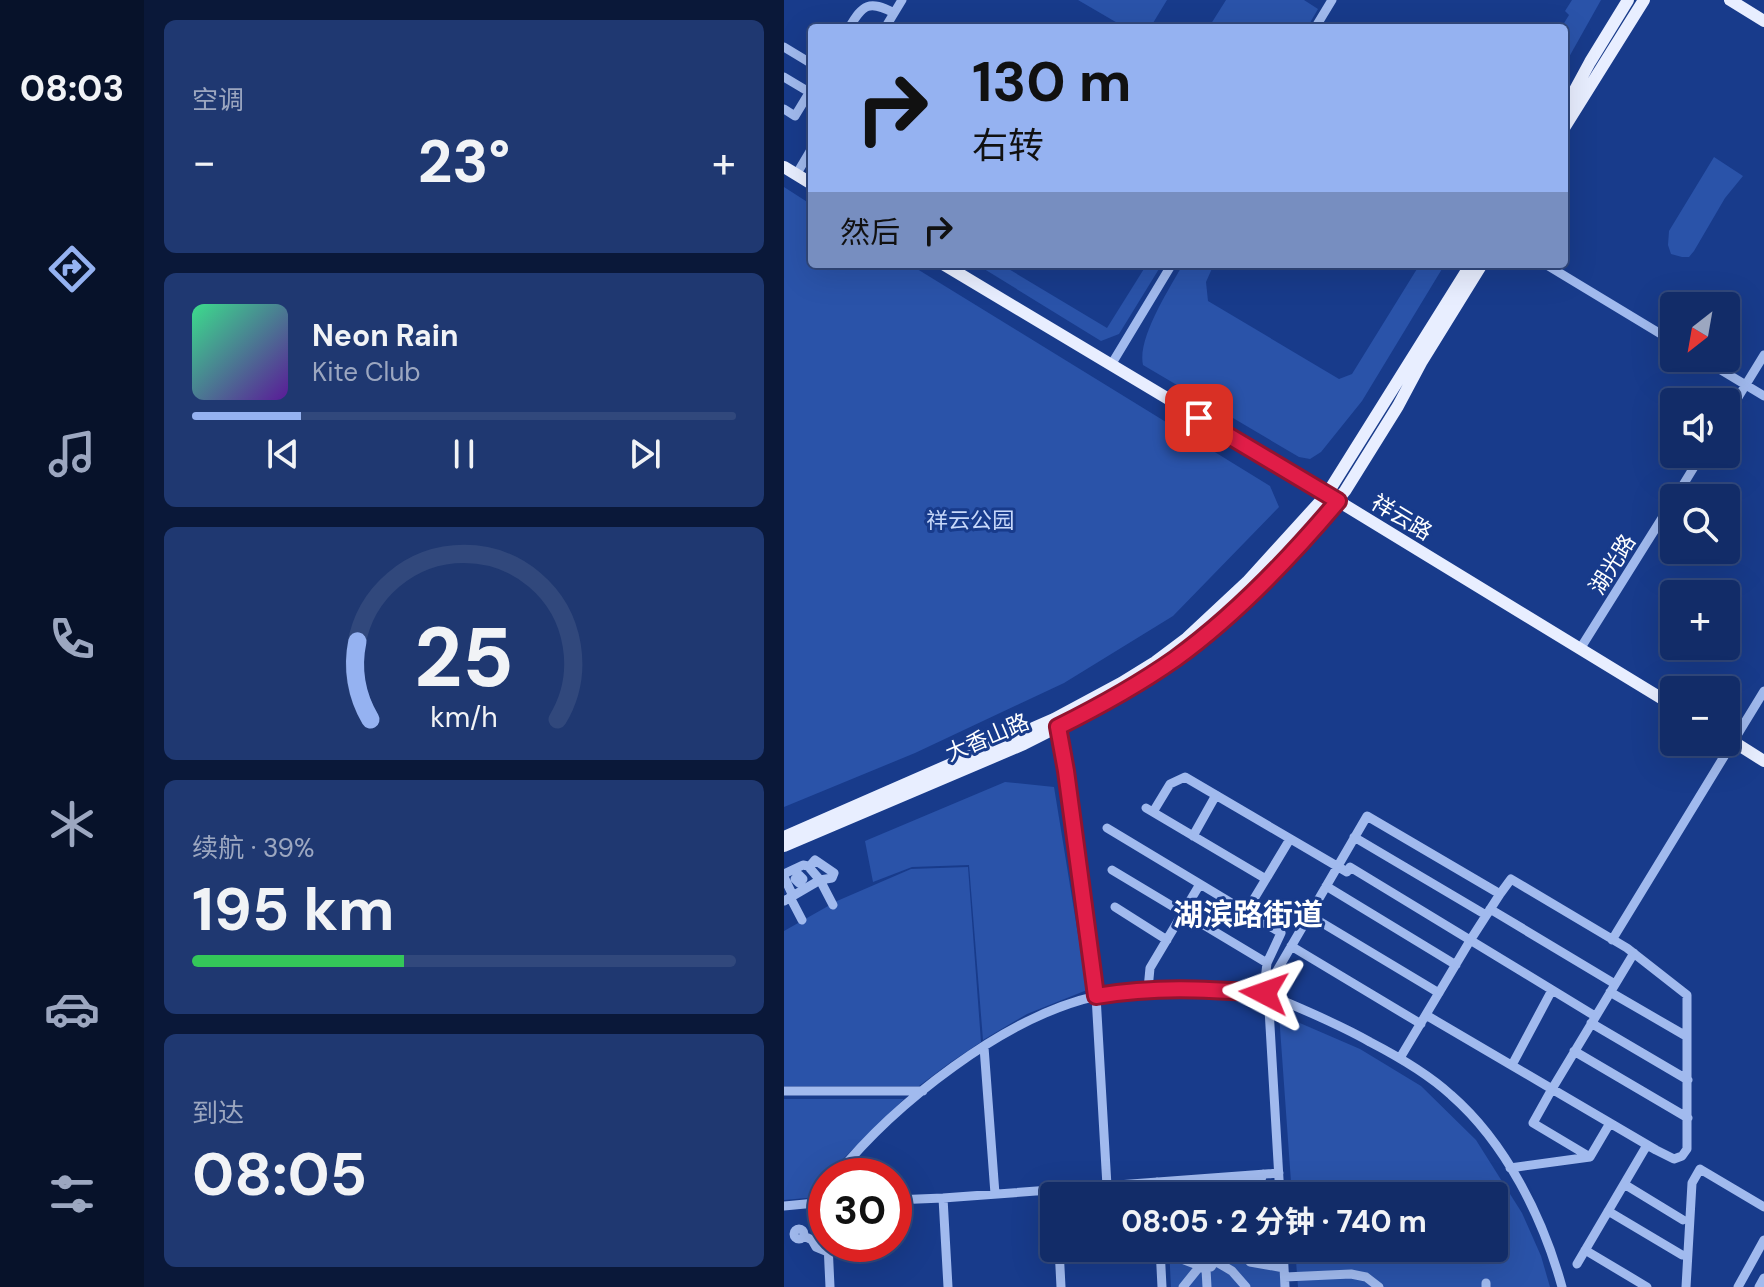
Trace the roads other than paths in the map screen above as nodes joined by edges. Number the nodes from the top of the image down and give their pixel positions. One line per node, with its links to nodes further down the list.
1 (1332, 0): 8 (street)
2 (1628, 0): 14 (main road)
3 (1644, 0): 16 (main road)
4 (1730, 0): 6 (main road)
5 (894, 11): 7 (street)
6 (1764, 21)
7 (851, 24)
8 (1317, 24)
9 (784, 47): 10 (street)
10 (808, 62)
11 (784, 77): 12 (street)
12 (808, 89)
13 (808, 95): 15 (street)
14 (1568, 103)
15 (784, 109)
16 (1568, 122)
17 (808, 155): 19 (street)
18 (784, 167): 19 (main road)
19 (796, 175): 20 (main road)
20 (808, 182)
21 (950, 268): 28 (main road, 祥云路)
22 (1170, 268): 28 (street)
23 (1469, 268): 33 (main road, 大香山路)
24 (1480, 268): 33 (main road, 大香山路)
25 (1552, 268): 26 (street)
26 (1660, 334)
27 (1764, 355): 30 (street)
28 (1111, 365): 33 (main road, 祥云路)
29 (1724, 372): 30 (street)
30 (1746, 385): 31 (street); 32 (street)
31 (1740, 395)
32 (1764, 396)
33 (1332, 498): 35 (main road, 祥云路); 38 (main road, 大香山路)
34 (1660, 520): 35 (street, 湖光路)
35 (1580, 649): 37 (main road, 祥云路)
36 (1764, 691): 39 (street)
37 (1660, 698)
38 (1056, 723): 46 (main road, 大香山路); 49 (main road, 大香山路); 79 (street)
39 (1740, 724)
40 (1740, 746): 42 (main road)
41 (1719, 756): 69 (street)
42 (1764, 761)
43 (1216, 795): 45 (street); 45 (street); 48 (street)
44 (1107, 828): 56 (street)
45 (1193, 836): 54 (street)
46 (784, 837)
47 (1354, 837): 50 (street); 58 (street); 63 (street)
48 (1290, 839): 50 (street); 54 (street)
49 (784, 846)
50 (1337, 867): 57 (street); 67 (street)
51 (811, 869): 53 (street); 55 (street); 55 (street)
52 (1112, 870): 64 (street)
53 (795, 879): 55 (street); 59 (street)
54 (1266, 879): 62 (street)
55 (820, 880): 60 (street)
56 (1200, 884): 62 (street); 64 (street)
57 (1326, 886): 65 (street); 73 (street)
58 (1500, 894): 63 (street); 69 (street)
59 (789, 898): 66 (street)
60 (833, 905)
61 (1115, 907): 68 (street)
62 (1246, 912): 72 (street)
63 (1488, 912): 67 (street); 74 (street)
64 (1183, 913): 68 (street); 72 (street)
65 (1309, 915): 70 (street); 78 (street)
66 (802, 920)
67 (1471, 939): 73 (street); 76 (street)
68 (1167, 940): 75 (street)
69 (1612, 940): 71 (street)
70 (1291, 946): 77 (street); 80 (street)
71 (1634, 953): 74 (street); 82 (street)
72 (1267, 963): 77 (street)
73 (1456, 965): 78 (street)
74 (1613, 988): 81 (street); 82 (street)
75 (1148, 989): 77 (street); 79 (street)
76 (1552, 990): 81 (street); 86 (street)
77 (1264, 993): 85 (street); 97 (street)
78 (1439, 993): 80 (street)
79 (1096, 996): 83 (street); 99 (street)
80 (1424, 1019): 85 (street); 86 (street)
81 (1593, 1019): 84 (street); 87 (street)
82 (1686, 1036): 87 (street)
83 (984, 1047): 90 (street); 105 (street)
84 (1574, 1051): 88 (street); 91 (street)
85 (1400, 1058): 96 (street)
86 (1512, 1065): 88 (street)
87 (1688, 1080): 91 (street)
88 (1552, 1089): 92 (street); 94 (street)
89 (784, 1091): 90 (street)
90 (923, 1091): 95 (street)
91 (1688, 1118): 93 (street)
92 (1610, 1123): 93 (street); 94 (street)
93 (1647, 1145): 103 (street)
94 (1590, 1157): 96 (street)
95 (852, 1158)
96 (1510, 1168): 128 (street)
97 (1279, 1173): 98 (street); 102 (street)
98 (1263, 1174): 100 (street); 101 (street)
99 (1107, 1182)
100 (1157, 1182)
101 (1259, 1182)
102 (1279, 1182)
103 (1624, 1184): 111 (street); 112 (street)
104 (1040, 1193): 105 (street)
105 (995, 1194): 106 (street)
106 (943, 1198): 107 (street); 130 (street)
107 (912, 1199)
108 (808, 1204): 109 (street)
109 (784, 1206)
110 (1764, 1207): 138 (street)
111 (1608, 1211): 114 (street); 115 (street)
112 (1683, 1220)
113 (1764, 1240): 139 (street)
114 (1585, 1250): 124 (street); 137 (street)
115 (1682, 1255)
116 (829, 1262): 129 (street)
117 (1060, 1262): 131 (street)
118 (1161, 1262): 132 (street)
119 (1189, 1262): 125 (street)
120 (1198, 1262): 125 (street)
121 (1213, 1262): 125 (street)
122 (1225, 1262): 135 (street)
123 (1250, 1262): 126 (street)
124 (1577, 1264)
125 (1203, 1268): 133 (street); 134 (street)
126 (1285, 1277): 136 (street)
127 (1764, 1278): 140 (street)
128 (1564, 1286)
129 (830, 1287)
130 (948, 1287)
131 (1061, 1287)
132 (1162, 1287)
133 (1183, 1287)
134 (1207, 1287)
135 (1246, 1287)
136 (1379, 1287)
137 (1647, 1287)
138 (1686, 1287)
139 (1738, 1287)
140 (1759, 1287)

